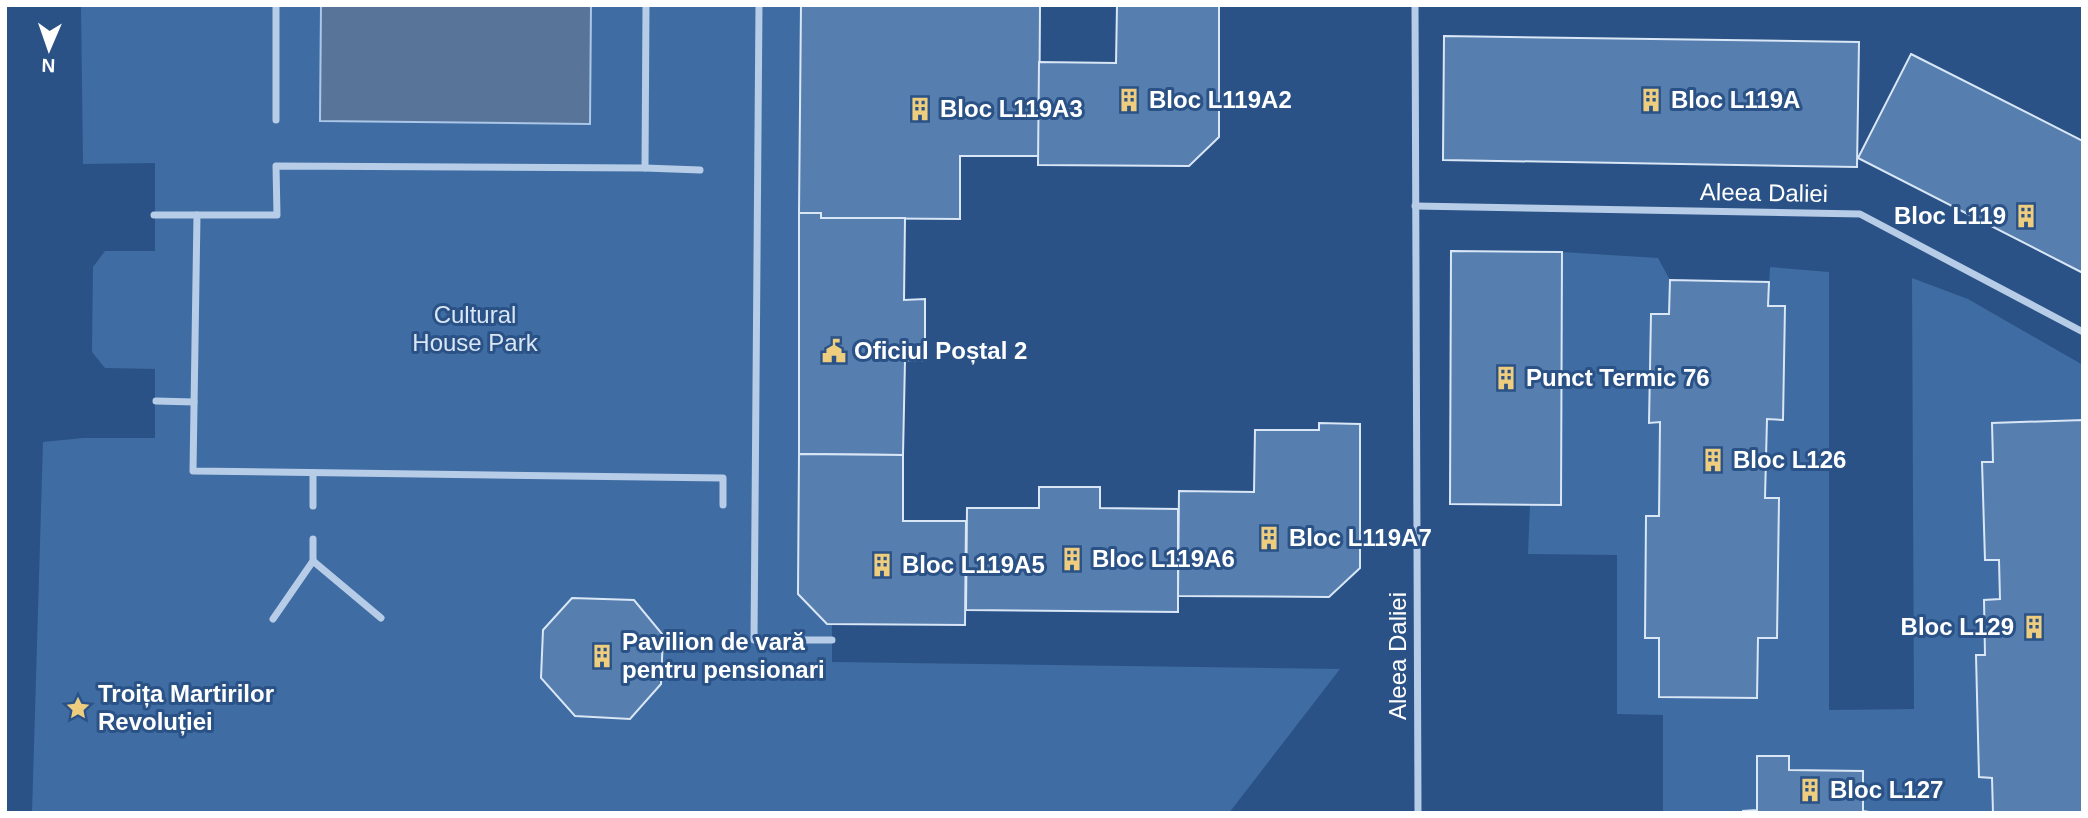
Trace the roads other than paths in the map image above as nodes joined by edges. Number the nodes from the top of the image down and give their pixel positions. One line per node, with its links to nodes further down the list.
1 (276, 5): 5 (street)
2 (646, 5): 6 (street)
3 (759, 5): 21 (street)
4 (1415, 5): 8 (street, Aleea Daliei)
5 (276, 120)
6 (645, 168): 7 (street); 10 (street)
7 (701, 170)
8 (1415, 206): 11 (street, Aleea Daliei); 22 (street, Aleea Daliei)
9 (154, 215): 10 (street)
10 (197, 215): 13 (street)
11 (2083, 332)
12 (156, 401): 13 (street)
13 (194, 402): 14 (street)
14 (313, 473): 15 (street); 16 (street)
15 (723, 505)
16 (313, 506)
17 (313, 539): 18 (street)
18 (313, 561): 19 (street); 20 (street)
19 (381, 618)
20 (273, 619)
21 (832, 640)
22 (1418, 813)

